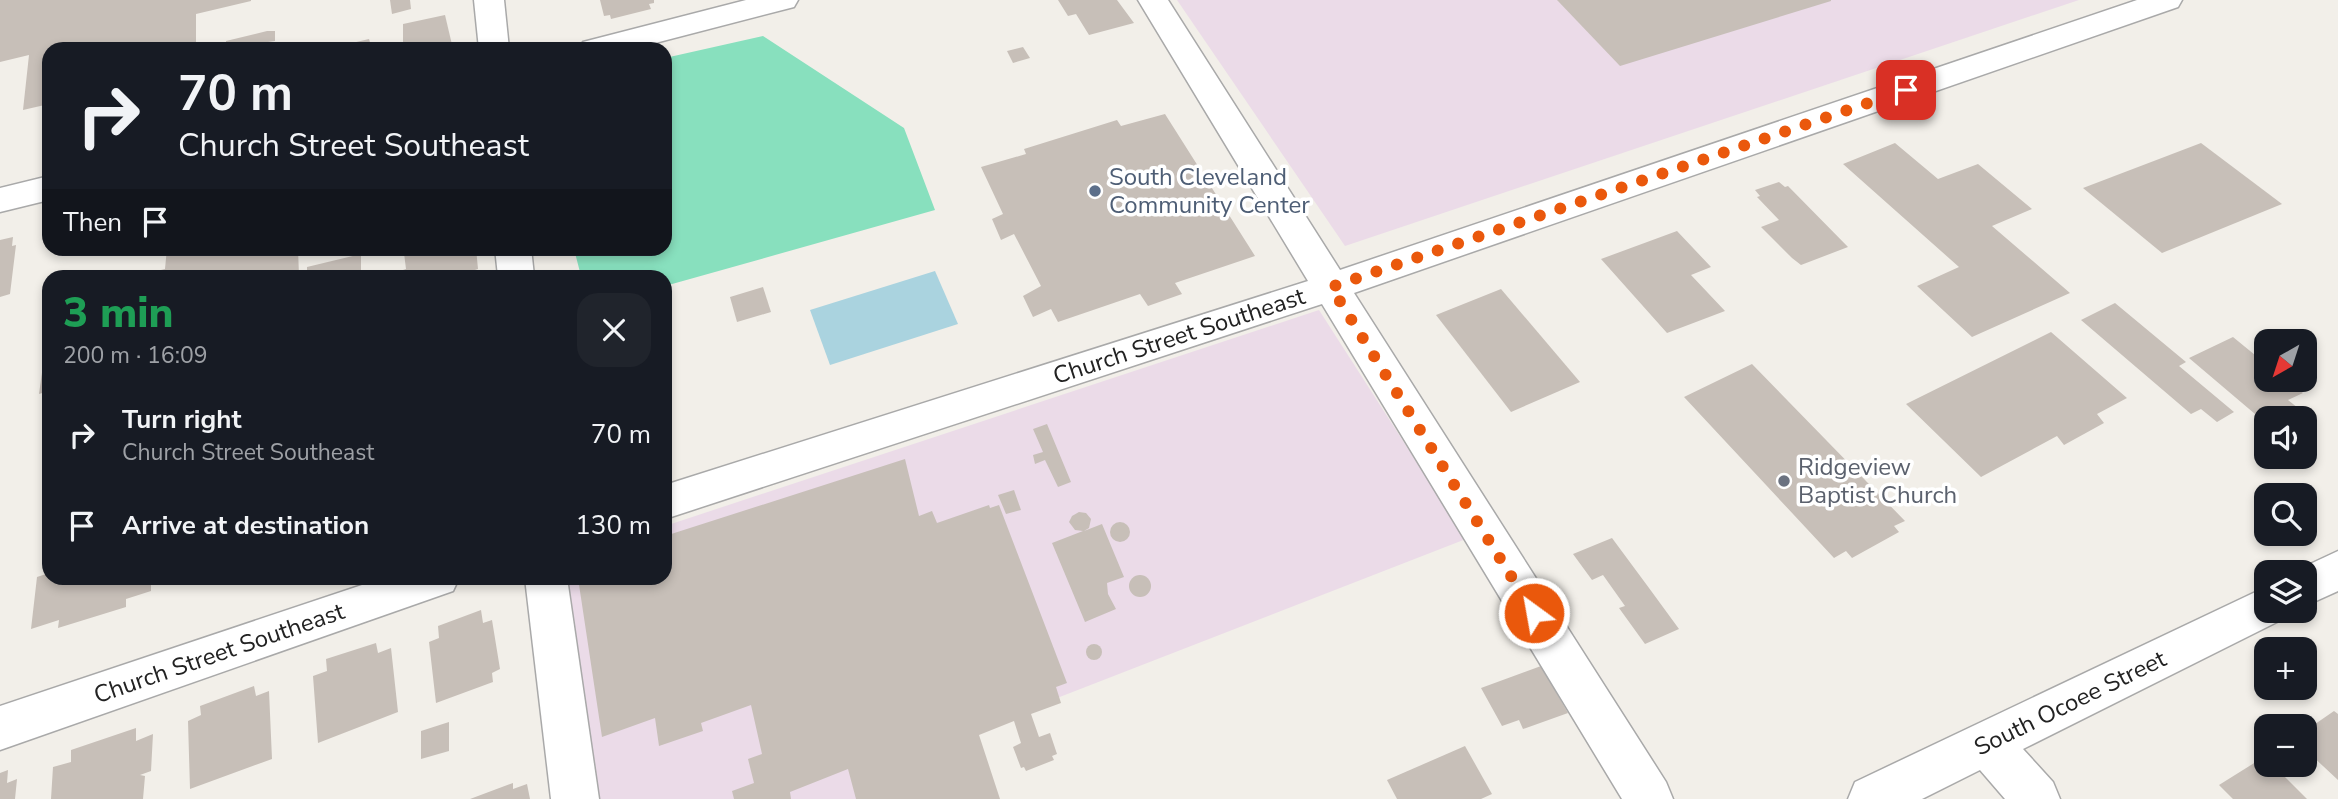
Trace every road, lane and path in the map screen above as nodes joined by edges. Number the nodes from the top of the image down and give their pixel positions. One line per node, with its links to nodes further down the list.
1 (489, 0): 5 (street)
2 (783, 0): 6 (street)
3 (1153, 0): 9 (street)
4 (2167, 0): 9 (street, Church Street Southeast)
5 (493, 42)
6 (621, 42)
7 (42, 190): 8 (street)
8 (0, 200)
9 (1331, 287): 10 (street, Church Street Southeast); 19 (street)
10 (672, 500)
11 (2338, 570): 12 (street)
12 (2317, 581)
13 (417, 585): 16 (street, Church Street Southeast)
14 (547, 585): 18 (street)
15 (2254, 612): 17 (street, South Ocoee Street)
16 (0, 727)
17 (1988, 744): 20 (street, South Ocoee Street); 21 (street)
18 (575, 799)
19 (1649, 799)
20 (1872, 799)
21 (2036, 799)

